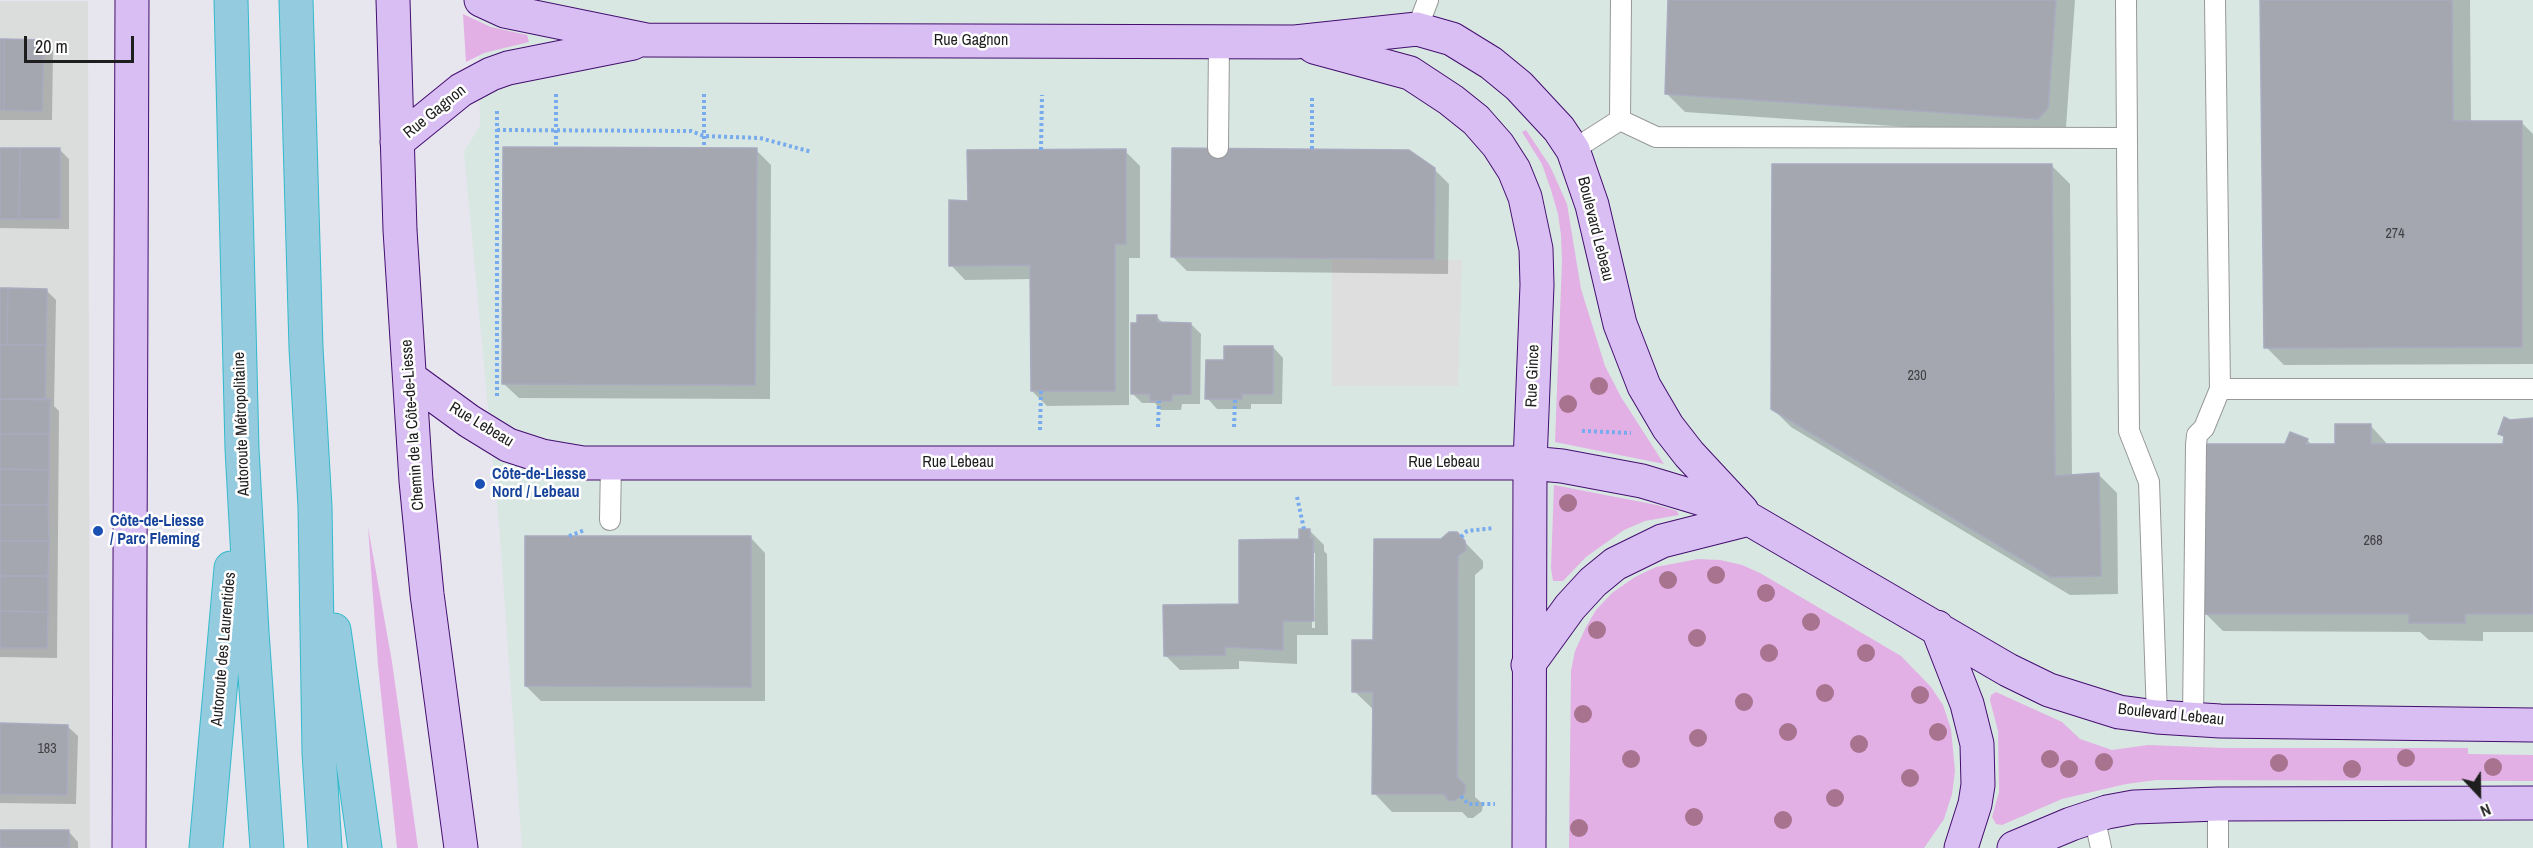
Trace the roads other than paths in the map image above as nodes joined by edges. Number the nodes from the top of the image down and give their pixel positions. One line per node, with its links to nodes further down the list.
1 (132, 0): 36 (street)
2 (231, 0): 21 (highway, Autoroute Métropolitaine)
3 (296, 0): 24 (highway)
4 (393, 0): 15 (street, Chemin de la Côte-de-Liesse)
5 (481, 0): 10 (street, Rue Gagnon)
6 (1621, 0): 13 (lane)
7 (2126, 0): 14 (lane)
8 (2215, 0): 19 (lane)
9 (1423, 15): 12 (street, Boulevard Lebeau); 17 (street, Boulevard Lebeau)
10 (646, 40): 11 (street, Rue Gagnon); 15 (street, Rue Gagnon)
11 (1219, 42): 12 (street, Rue Gagnon); 16 (lane)
12 (1295, 42): 23 (street, Rue Gince)
13 (1620, 120): 14 (lane); 17 (lane)
14 (2127, 138): 29 (lane)
15 (397, 142): 18 (street, Chemin de la Côte-de-Liesse)
16 (1218, 148)
17 (1573, 150): 25 (street, Boulevard Lebeau)
18 (410, 378): 22 (street, Rue Lebeau); 41 (street, Chemin de la Côte-de-Liesse)
19 (2220, 389): 20 (lane); 30 (lane)
20 (2533, 389)
21 (242, 450): 37 (highway, Autoroute des Laurentides); 38 (highway, Autoroute Métropolitaine)
22 (611, 463): 23 (street, Rue Lebeau); 26 (lane)
23 (1530, 463): 25 (street, Boulevard Lebeau); 28 (street, Rue Gince)
24 (315, 507): 39 (highway); 40 (highway)
25 (1749, 519): 27 (street, Boulevard Lebeau); 28 (street)
26 (610, 520)
27 (1937, 627): 29 (street, Boulevard Lebeau); 42 (street)
28 (1528, 665): 35 (street, Rue Gince)
29 (2157, 717): 30 (street, Boulevard Lebeau)
30 (2193, 720): 31 (street, Boulevard Lebeau)
31 (2533, 725)
32 (2533, 803): 33 (street)
33 (2218, 804): 34 (street); 45 (lane)
34 (2094, 816): 43 (street); 44 (lane)
35 (1525, 830)
36 (129, 848)
37 (206, 848)
38 (267, 848)
39 (325, 848)
40 (365, 848)
41 (461, 848)
42 (1960, 848)
43 (2014, 848)
44 (2101, 848)
45 (2218, 848)

